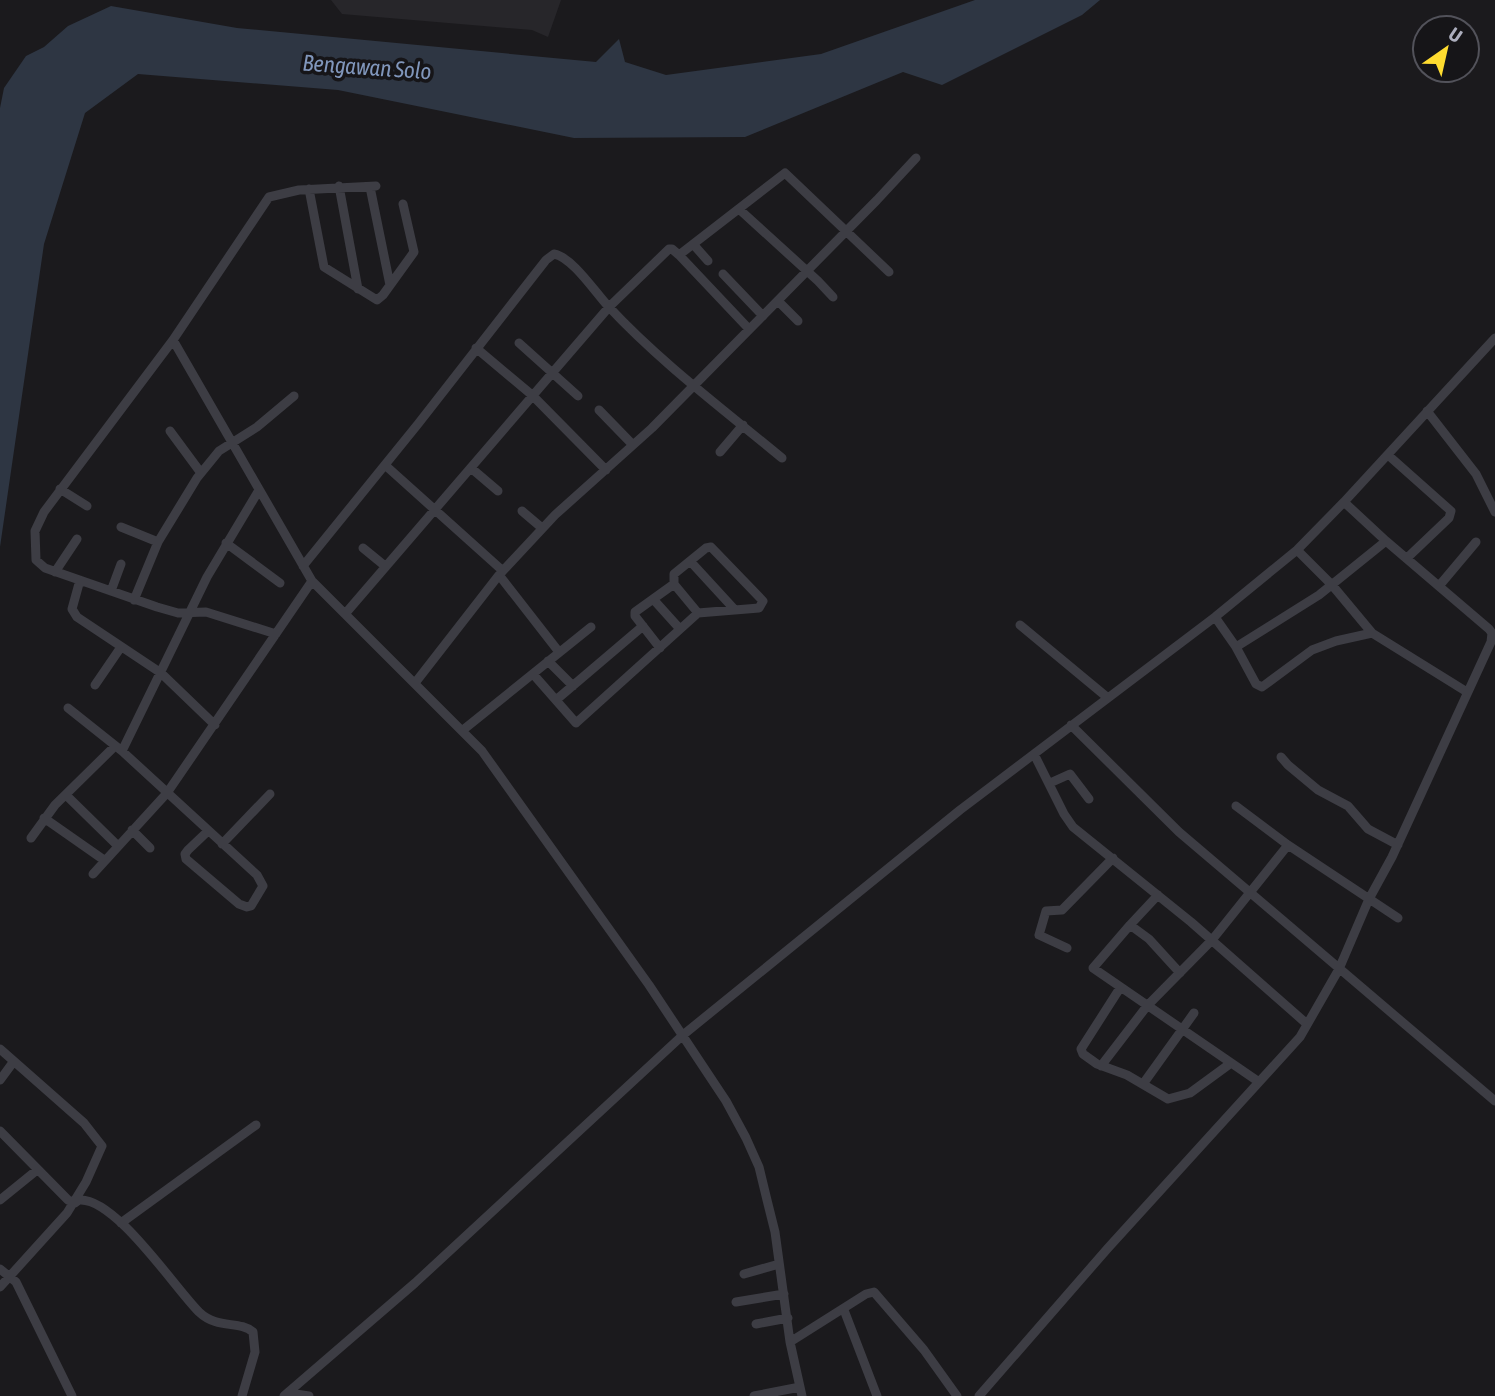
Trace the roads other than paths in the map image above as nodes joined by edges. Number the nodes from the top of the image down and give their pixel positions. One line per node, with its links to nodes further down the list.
1 (916, 158): 6 (street)
2 (340, 186): 3 (street); 13 (street); 14 (street)
3 (304, 190): 14 (street); 22 (street)
4 (403, 204): 13 (street)
5 (740, 210): 6 (street); 7 (street); 10 (street)
6 (846, 231): 10 (street); 11 (street)
7 (693, 244): 8 (street); 9 (street)
8 (679, 255): 17 (street); 20 (street)
9 (708, 261)
10 (805, 271): 15 (street); 16 (street)
11 (889, 272)
12 (723, 274): 18 (street)
13 (390, 285): 14 (street)
14 (358, 289)
15 (832, 298)
16 (778, 300): 18 (street); 19 (street)
17 (609, 307): 24 (street); 25 (street); 26 (street)
18 (763, 316): 20 (street)
19 (798, 321)
20 (749, 329): 26 (street)
21 (1495, 338): 31 (street)
22 (173, 340): 34 (street); 43 (street)
23 (519, 343): 25 (street)
24 (476, 348): 28 (street); 39 (street)
25 (551, 373): 28 (street); 29 (street)
26 (693, 386): 32 (street); 35 (street)
27 (294, 396): 34 (street)
28 (532, 396): 40 (street); 41 (street)
29 (578, 396)
30 (599, 410): 35 (street)
31 (1427, 411): 37 (street); 50 (street)
32 (743, 425): 36 (street); 38 (street)
33 (170, 431): 42 (street)
34 (233, 441): 42 (street); 44 (street)
35 (633, 445): 41 (street)
36 (720, 452)
37 (1388, 455): 46 (street); 60 (street)
38 (782, 458)
39 (386, 465): 48 (street); 63 (street)
40 (471, 468): 45 (street); 48 (street)
41 (606, 470): 52 (street)
42 (201, 472): 55 (street)
43 (60, 489): 47 (street); 65 (street)
44 (259, 490): 57 (street); 63 (street)
45 (498, 491)
46 (1345, 502): 54 (street); 59 (street)
47 (88, 506)
48 (434, 509): 64 (street); 66 (street)
49 (522, 511): 52 (street)
50 (1495, 512)
51 (121, 527): 55 (street)
52 (542, 528): 66 (street)
53 (77, 539): 65 (street)
54 (1386, 541): 60 (street); 71 (street)
55 (158, 542): 75 (street)
56 (1476, 542): 72 (street)
57 (226, 543): 69 (street); 77 (street)
58 (363, 548): 64 (street)
59 (1297, 550): 71 (street); 80 (street)
60 (1407, 558): 72 (street)
61 (690, 561): 70 (street); 76 (street); 76 (street)
62 (121, 564): 73 (street)
63 (303, 566): 68 (street)
64 (385, 566): 78 (street)
65 (55, 572): 67 (street)
66 (501, 573): 91 (street); 95 (street)
67 (80, 580): 73 (street); 88 (street)
68 (312, 580): 78 (street); 87 (street)
69 (280, 583)
70 (674, 584): 74 (street); 79 (street)
71 (1332, 585): 86 (street); 89 (street)
72 (1439, 586): 85 (street)
73 (111, 592): 75 (street)
74 (653, 598): 83 (street); 84 (street)
75 (134, 600): 77 (street)
76 (735, 610): 79 (street)
77 (189, 612): 87 (street); 93 (street)
78 (345, 614): 95 (street)
79 (698, 614): 84 (street)
80 (1215, 617): 89 (street); 99 (street)
81 (1020, 625): 99 (street)
82 (591, 626): 91 (street)
83 (643, 626): 90 (street); 97 (street)
84 (680, 629): 90 (street)
85 (1494, 631): 98 (street)
86 (1372, 633): 89 (street); 98 (street)
87 (276, 634): 102 (street)
88 (121, 647): 93 (street); 96 (street)
89 (1236, 647)
90 (660, 648): 100 (street)
91 (559, 652): 92 (street)
92 (548, 661): 94 (street); 97 (street)
93 (161, 673): 102 (street); 105 (street)
94 (533, 674): 100 (street); 104 (street)
95 (415, 683): 104 (street)
96 (96, 685)
97 (573, 686): 100 (street)
98 (1467, 692): 120 (street)
99 (1108, 698): 103 (street)
100 (556, 700)
101 (68, 708): 105 (street)
102 (215, 725): 109 (street)
103 (1071, 725): 106 (street); 126 (street)
104 (463, 730): 140 (street)
105 (119, 749): 109 (street); 111 (street)
106 (1034, 754): 108 (street); 140 (street)
107 (1281, 757): 120 (street)
108 (1050, 783): 112 (street); 123 (street)
109 (167, 793): 115 (street); 116 (street)
110 (270, 794): 118 (street)
111 (66, 795): 114 (street); 121 (street)
112 (1089, 799)
113 (1236, 806): 119 (street)
114 (44, 818): 117 (street); 124 (street)
115 (132, 830): 121 (street); 122 (street)
116 (208, 831): 118 (street); 118 (street)
117 (31, 838)
118 (222, 844)
119 (1287, 845): 126 (street); 128 (street)
120 (1398, 845): 128 (street)
121 (118, 846): 124 (street)
122 (150, 848)
123 (1113, 858): 127 (street); 132 (street)
124 (104, 860): 125 (street)
125 (93, 874)
126 (1251, 894): 131 (street); 133 (street)
127 (1158, 895): 130 (street); 131 (street)
128 (1368, 899): 129 (street); 133 (street)
129 (1398, 918)
130 (1130, 925): 134 (street); 135 (street)
131 (1212, 940): 134 (street); 138 (street)
132 (1067, 948)
133 (1339, 969): 138 (street); 148 (street)
134 (1180, 973): 136 (street)
135 (1120, 988): 136 (street); 144 (street)
136 (1147, 1006): 139 (street); 144 (street)
137 (1194, 1013): 139 (street)
138 (1307, 1024): 146 (street)
139 (1182, 1029): 143 (street); 147 (street)
140 (683, 1034): 155 (street); 166 (street)
141 (0, 1049): 142 (street)
142 (14, 1061): 145 (street); 153 (street)
143 (1231, 1063): 146 (street); 147 (street)
144 (1101, 1066): 147 (street)
145 (0, 1080)
146 (1259, 1082): 175 (street)
147 (1143, 1084)
148 (1495, 1101)
149 (256, 1125): 154 (street)
150 (0, 1130): 151 (street)
151 (37, 1170): 152 (street); 153 (street)
152 (0, 1200)
153 (75, 1203): 154 (street); 158 (street)
154 (121, 1223): 170 (street)
155 (779, 1264): 157 (street); 160 (street)
156 (0, 1269): 158 (street)
157 (744, 1274)
158 (9, 1276): 159 (street); 169 (street)
159 (0, 1287)
160 (784, 1294): 161 (street); 163 (street)
161 (736, 1302)
162 (844, 1310): 165 (street); 173 (street); 174 (street)
163 (788, 1318): 164 (street); 165 (street)
164 (756, 1324)
165 (790, 1342): 167 (street)
166 (307, 1378): 168 (street); 171 (street)
167 (801, 1391): 172 (street)
168 (286, 1394): 171 (street)
169 (72, 1396)
170 (242, 1396)
171 (310, 1396)
172 (754, 1396)
173 (877, 1396)
174 (957, 1396)
175 (979, 1396)

